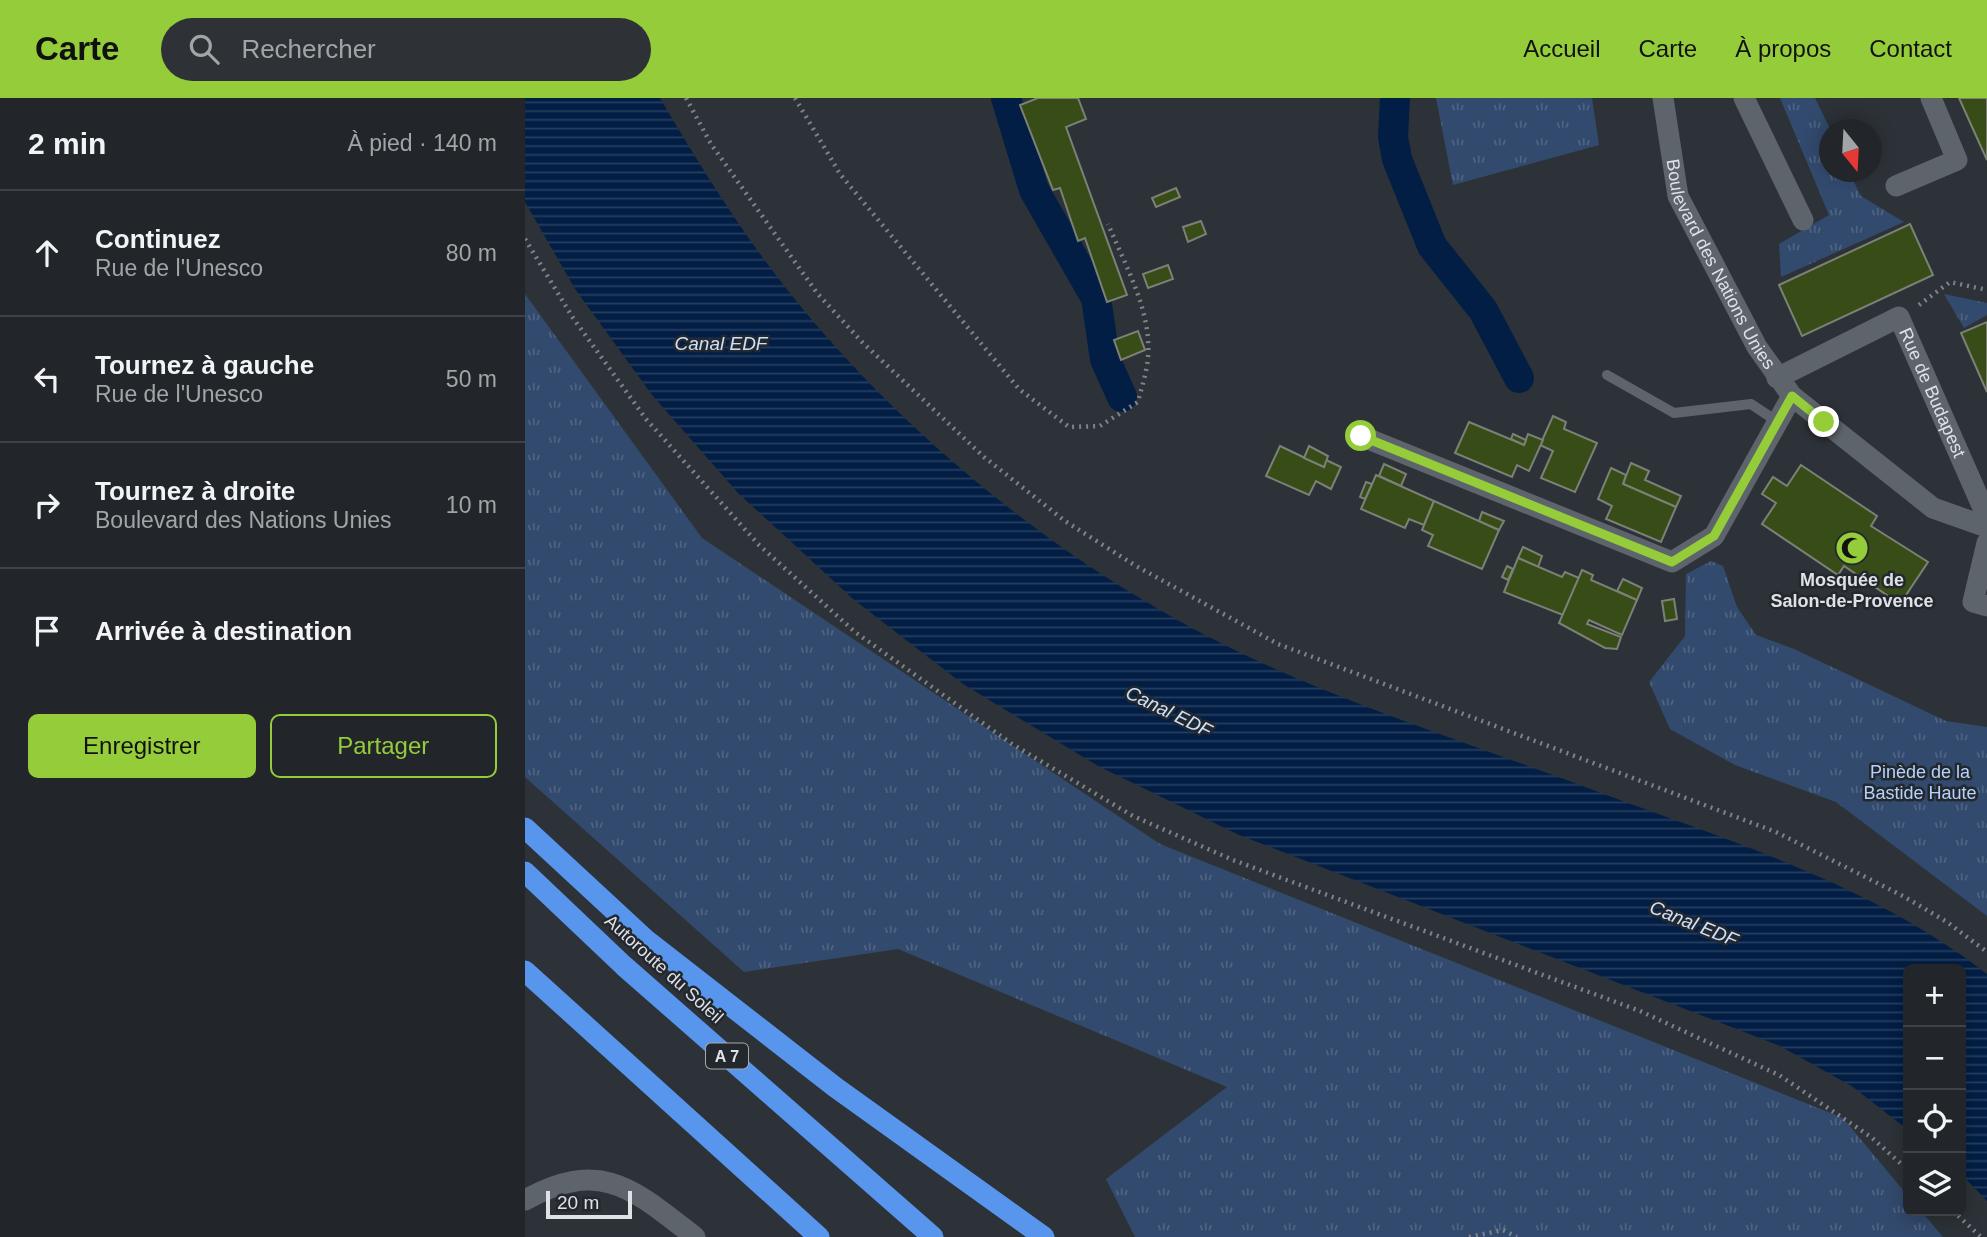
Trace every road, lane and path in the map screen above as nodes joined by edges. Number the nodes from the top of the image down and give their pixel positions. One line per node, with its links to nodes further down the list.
1 (686, 98): 23 (path)
2 (795, 98): 8 (path)
3 (1663, 98): 13 (street, Boulevard des Nations Unies)
4 (1744, 98): 7 (street)
5 (1931, 98): 6 (street)
6 (1896, 186)
7 (1803, 220)
8 (1108, 224)
9 (525, 239): 25 (path)
10 (1987, 290): 11 (path)
11 (1899, 317): 13 (street, Rue de Budapest); 17 (street, Rue de Budapest)
12 (1607, 374): 15 (lane)
13 (1777, 378): 14 (street, Boulevard des Nations Unies)
14 (1792, 396): 15 (street); 18 (street, Boulevard des Nations Unies)
15 (1778, 422): 16 (street)
16 (1361, 436)
17 (1987, 517)
18 (1987, 527)
19 (1987, 543): 20 (street)
20 (1987, 606)
21 (525, 828): 31 (highway)
22 (525, 872): 30 (highway, Autoroute du Soleil / A 7)
23 (1987, 952)
24 (525, 971): 29 (highway)
25 (1903, 1166)
26 (525, 1200): 28 (street)
27 (1958, 1216): 34 (path)
28 (695, 1237)
29 (819, 1237)
30 (933, 1237)
31 (1044, 1237)
32 (1469, 1237): 33 (path)
33 (1517, 1237)
34 (1981, 1237)

